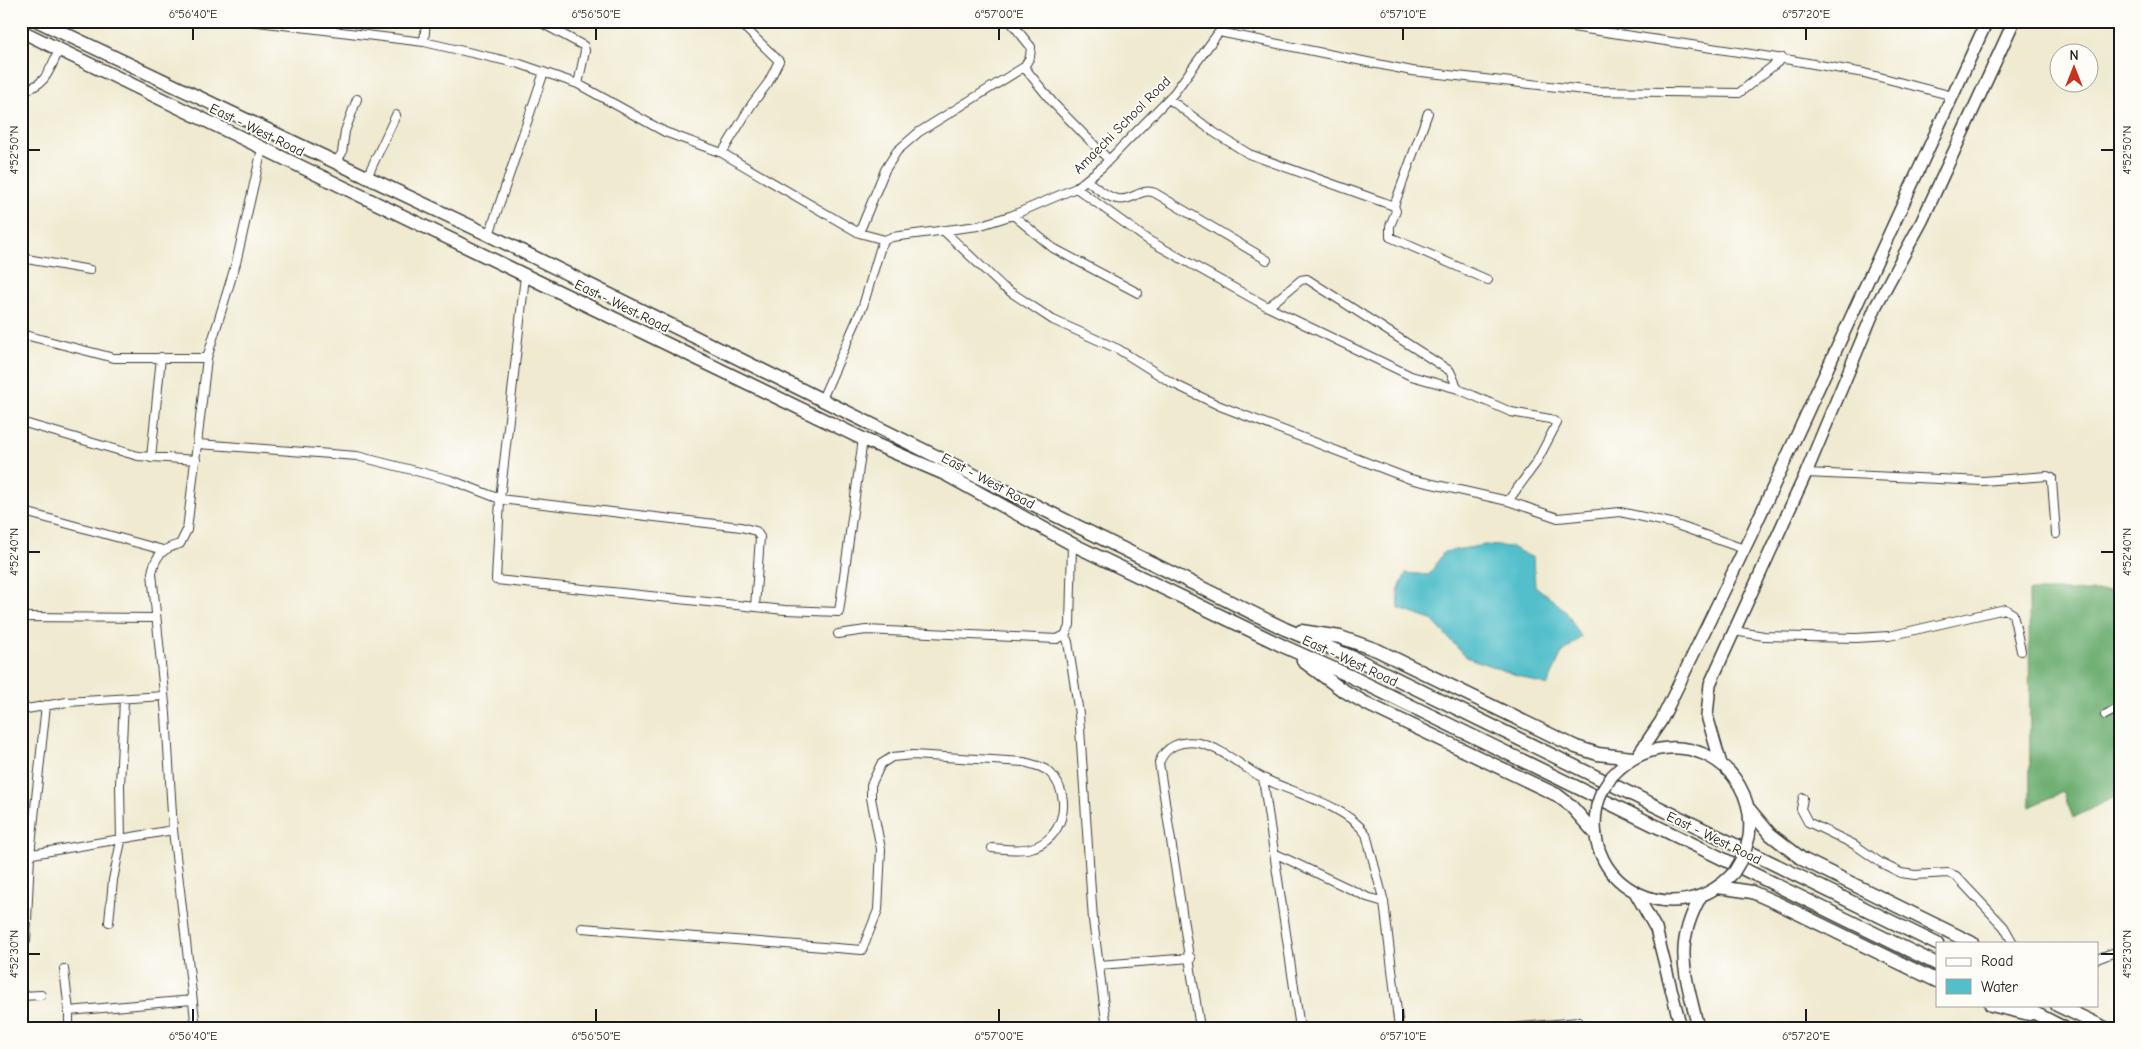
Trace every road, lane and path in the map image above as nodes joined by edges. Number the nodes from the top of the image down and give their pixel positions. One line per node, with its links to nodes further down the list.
1 (38, 21): 28 (main road, East - West Road)
2 (250, 21): 13 (street)
3 (426, 21): 13 (street)
4 (538, 21): 18 (street)
5 (738, 21): 26 (street)
6 (1010, 21): 16 (street)
7 (1227, 21): 12 (street, Amaechi School Road)
8 (1545, 21): 15 (street)
9 (1987, 21): 20 (main road)
10 (2014, 21): 55 (main road)
11 (21, 31): 14 (main road, East - West Road)
12 (1219, 32): 15 (street); 21 (street, Amaechi School Road)
13 (424, 42): 17 (street)
14 (59, 50): 19 (street); 25 (main road, East - West Road)
15 (1783, 58): 20 (street)
16 (1024, 67): 27 (street); 35 (street)
17 (544, 72): 18 (street); 36 (street)
18 (578, 84): 26 (street)
19 (21, 91)
20 (1952, 96): 61 (main road)
21 (1169, 99): 27 (street, Amaechi School Road); 32 (street)
22 (357, 100): 28 (street)
23 (1428, 113): 32 (street)
24 (396, 114): 29 (street)
25 (262, 149): 41 (main road, East - West Road); 47 (street)
26 (722, 153): 35 (street)
27 (1109, 160): 30 (street, Amaechi School Road)
28 (336, 162): 29 (main road, East - West Road)
29 (367, 177): 36 (main road, East - West Road)
30 (1086, 180): 31 (street, Amaechi School Road); 39 (street)
31 (1076, 188): 33 (street, Amaechi School Road); 44 (street)
32 (1394, 206): 42 (street)
33 (1013, 215): 34 (street, Amaechi School Road); 43 (street)
34 (943, 230): 37 (street, Amaechi School Road); 57 (street)
35 (859, 233): 37 (street)
36 (489, 235): 49 (main road, East - West Road)
37 (885, 240): 49 (street)
38 (21, 258): 40 (street)
39 (1267, 260)
40 (90, 270)
41 (525, 276): 51 (main road, East - West Road); 56 (street)
42 (1488, 280)
43 (1138, 293)
44 (1268, 308): 48 (street); 48 (street)
45 (21, 334): 46 (street)
46 (161, 357): 47 (street); 53 (street)
47 (206, 358): 52 (street)
48 (1458, 389): 57 (street)
49 (822, 399): 66 (main road, East - West Road)
50 (21, 422): 53 (street)
51 (864, 439): 60 (main road, East - West Road); 63 (street)
52 (198, 444): 54 (street); 56 (street)
53 (151, 458): 54 (street)
54 (196, 460): 62 (street)
55 (1806, 473): 59 (street); 67 (main road)
56 (500, 499): 63 (street); 63 (street)
57 (1508, 501): 61 (street)
58 (21, 511): 62 (street)
59 (2056, 534)
60 (1072, 544): 69 (street); 70 (main road, East - West Road)
61 (1744, 549): 78 (main road)
62 (163, 550): 65 (street)
63 (755, 607)
64 (21, 618): 65 (street)
65 (155, 618): 72 (street)
66 (1284, 629): 78 (main road); 99 (main road, East - West Road)
67 (1734, 631): 71 (street); 79 (main road)
68 (838, 634): 69 (street)
69 (1066, 635): 104 (street)
70 (1285, 647): 84 (main road); 103 (main road, East - West Road)
71 (2021, 651)
72 (164, 696): 73 (street); 83 (street)
73 (124, 700): 74 (street); 85 (street)
74 (46, 705): 76 (street); 88 (street)
75 (2120, 707): 77 (street)
76 (21, 710)
77 (2105, 715)
78 (1635, 757): 79 (main road); 84 (main road, bridge)
79 (1721, 764): 82 (main road)
80 (1263, 778): 87 (street); 93 (street); 101 (street)
81 (1803, 798): 98 (street)
82 (1749, 809): 90 (main road, bridge); 97 (main road)
83 (173, 830): 85 (street); 109 (street)
84 (1595, 833): 91 (main road)
85 (121, 841): 88 (street); 94 (street)
86 (992, 848): 95 (street)
87 (1274, 854): 93 (street); 120 (street)
88 (30, 855): 89 (street); 96 (street)
89 (21, 856)
90 (1718, 887): 92 (main road); 106 (main road)
91 (1635, 892): 92 (main road); 123 (main road)
92 (1700, 896): 124 (main road)
93 (1384, 902): 121 (street)
94 (109, 922)
95 (582, 928)
96 (26, 941)
97 (1970, 942)
98 (2012, 942)
99 (1936, 944)
100 (2120, 950): 102 (street)
101 (1191, 958): 104 (street); 119 (street)
102 (2098, 959)
103 (1936, 964)
104 (1099, 965): 118 (street)
105 (64, 969): 113 (street)
106 (1936, 981)
107 (42, 995): 108 (street)
108 (21, 996)
109 (192, 1000): 113 (street); 117 (street)
110 (1994, 1006): 114 (main road)
111 (2021, 1006): 114 (main road)
112 (2059, 1006): 126 (main road)
113 (69, 1011): 116 (street)
114 (2039, 1015): 125 (main road)
115 (1579, 1022): 122 (street)
116 (69, 1028)
117 (196, 1028)
118 (1107, 1028)
119 (1200, 1028)
120 (1300, 1028)
121 (1399, 1028)
122 (1509, 1028)
123 (1681, 1028)
124 (1698, 1028)
125 (2064, 1028)
126 (2105, 1028)

